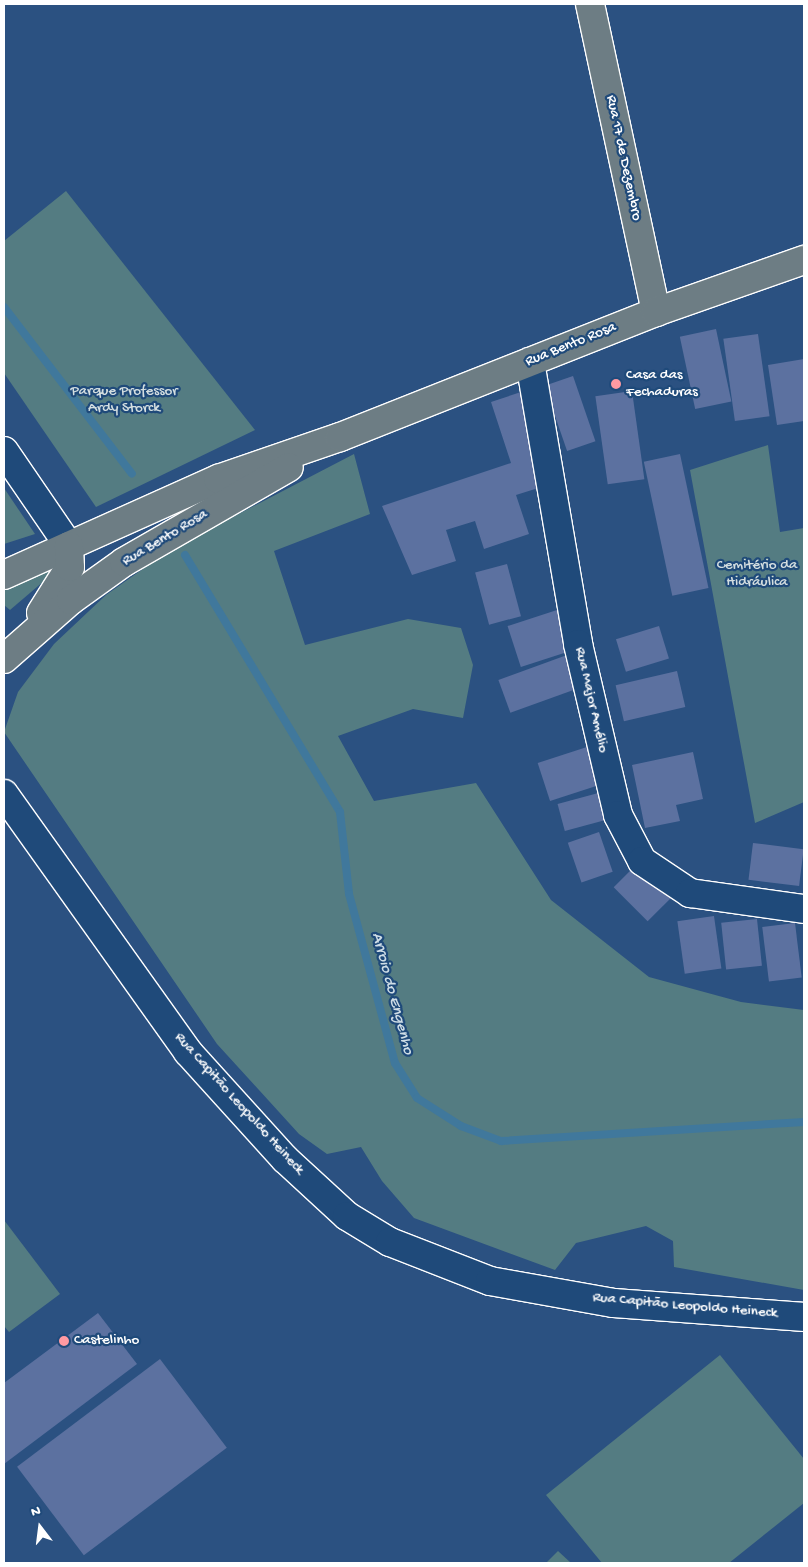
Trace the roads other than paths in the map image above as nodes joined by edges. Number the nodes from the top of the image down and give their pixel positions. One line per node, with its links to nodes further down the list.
1 (590, 4): 3 (main road, Rua 17 de Dezembro)
2 (804, 260): 3 (main road, Rua Bento Rosa)
3 (656, 312): 4 (main road, Rua Bento Rosa)
4 (530, 362): 5 (main road, Rua Bento Rosa); 12 (street, Rua Major Amélio)
5 (340, 437): 7 (main road, Rua Bento Rosa); 9 (main road, Rua Bento Rosa)
6 (4, 451): 7 (street)
7 (69, 546): 8 (main road, Rua Bento Rosa); 9 (main road)
8 (4, 575)
9 (25, 641): 10 (main road, Rua Bento Rosa)
10 (4, 659)
11 (4, 794): 13 (street, Rua Capitão Leopoldo Heineck)
12 (804, 909)
13 (804, 1316)

